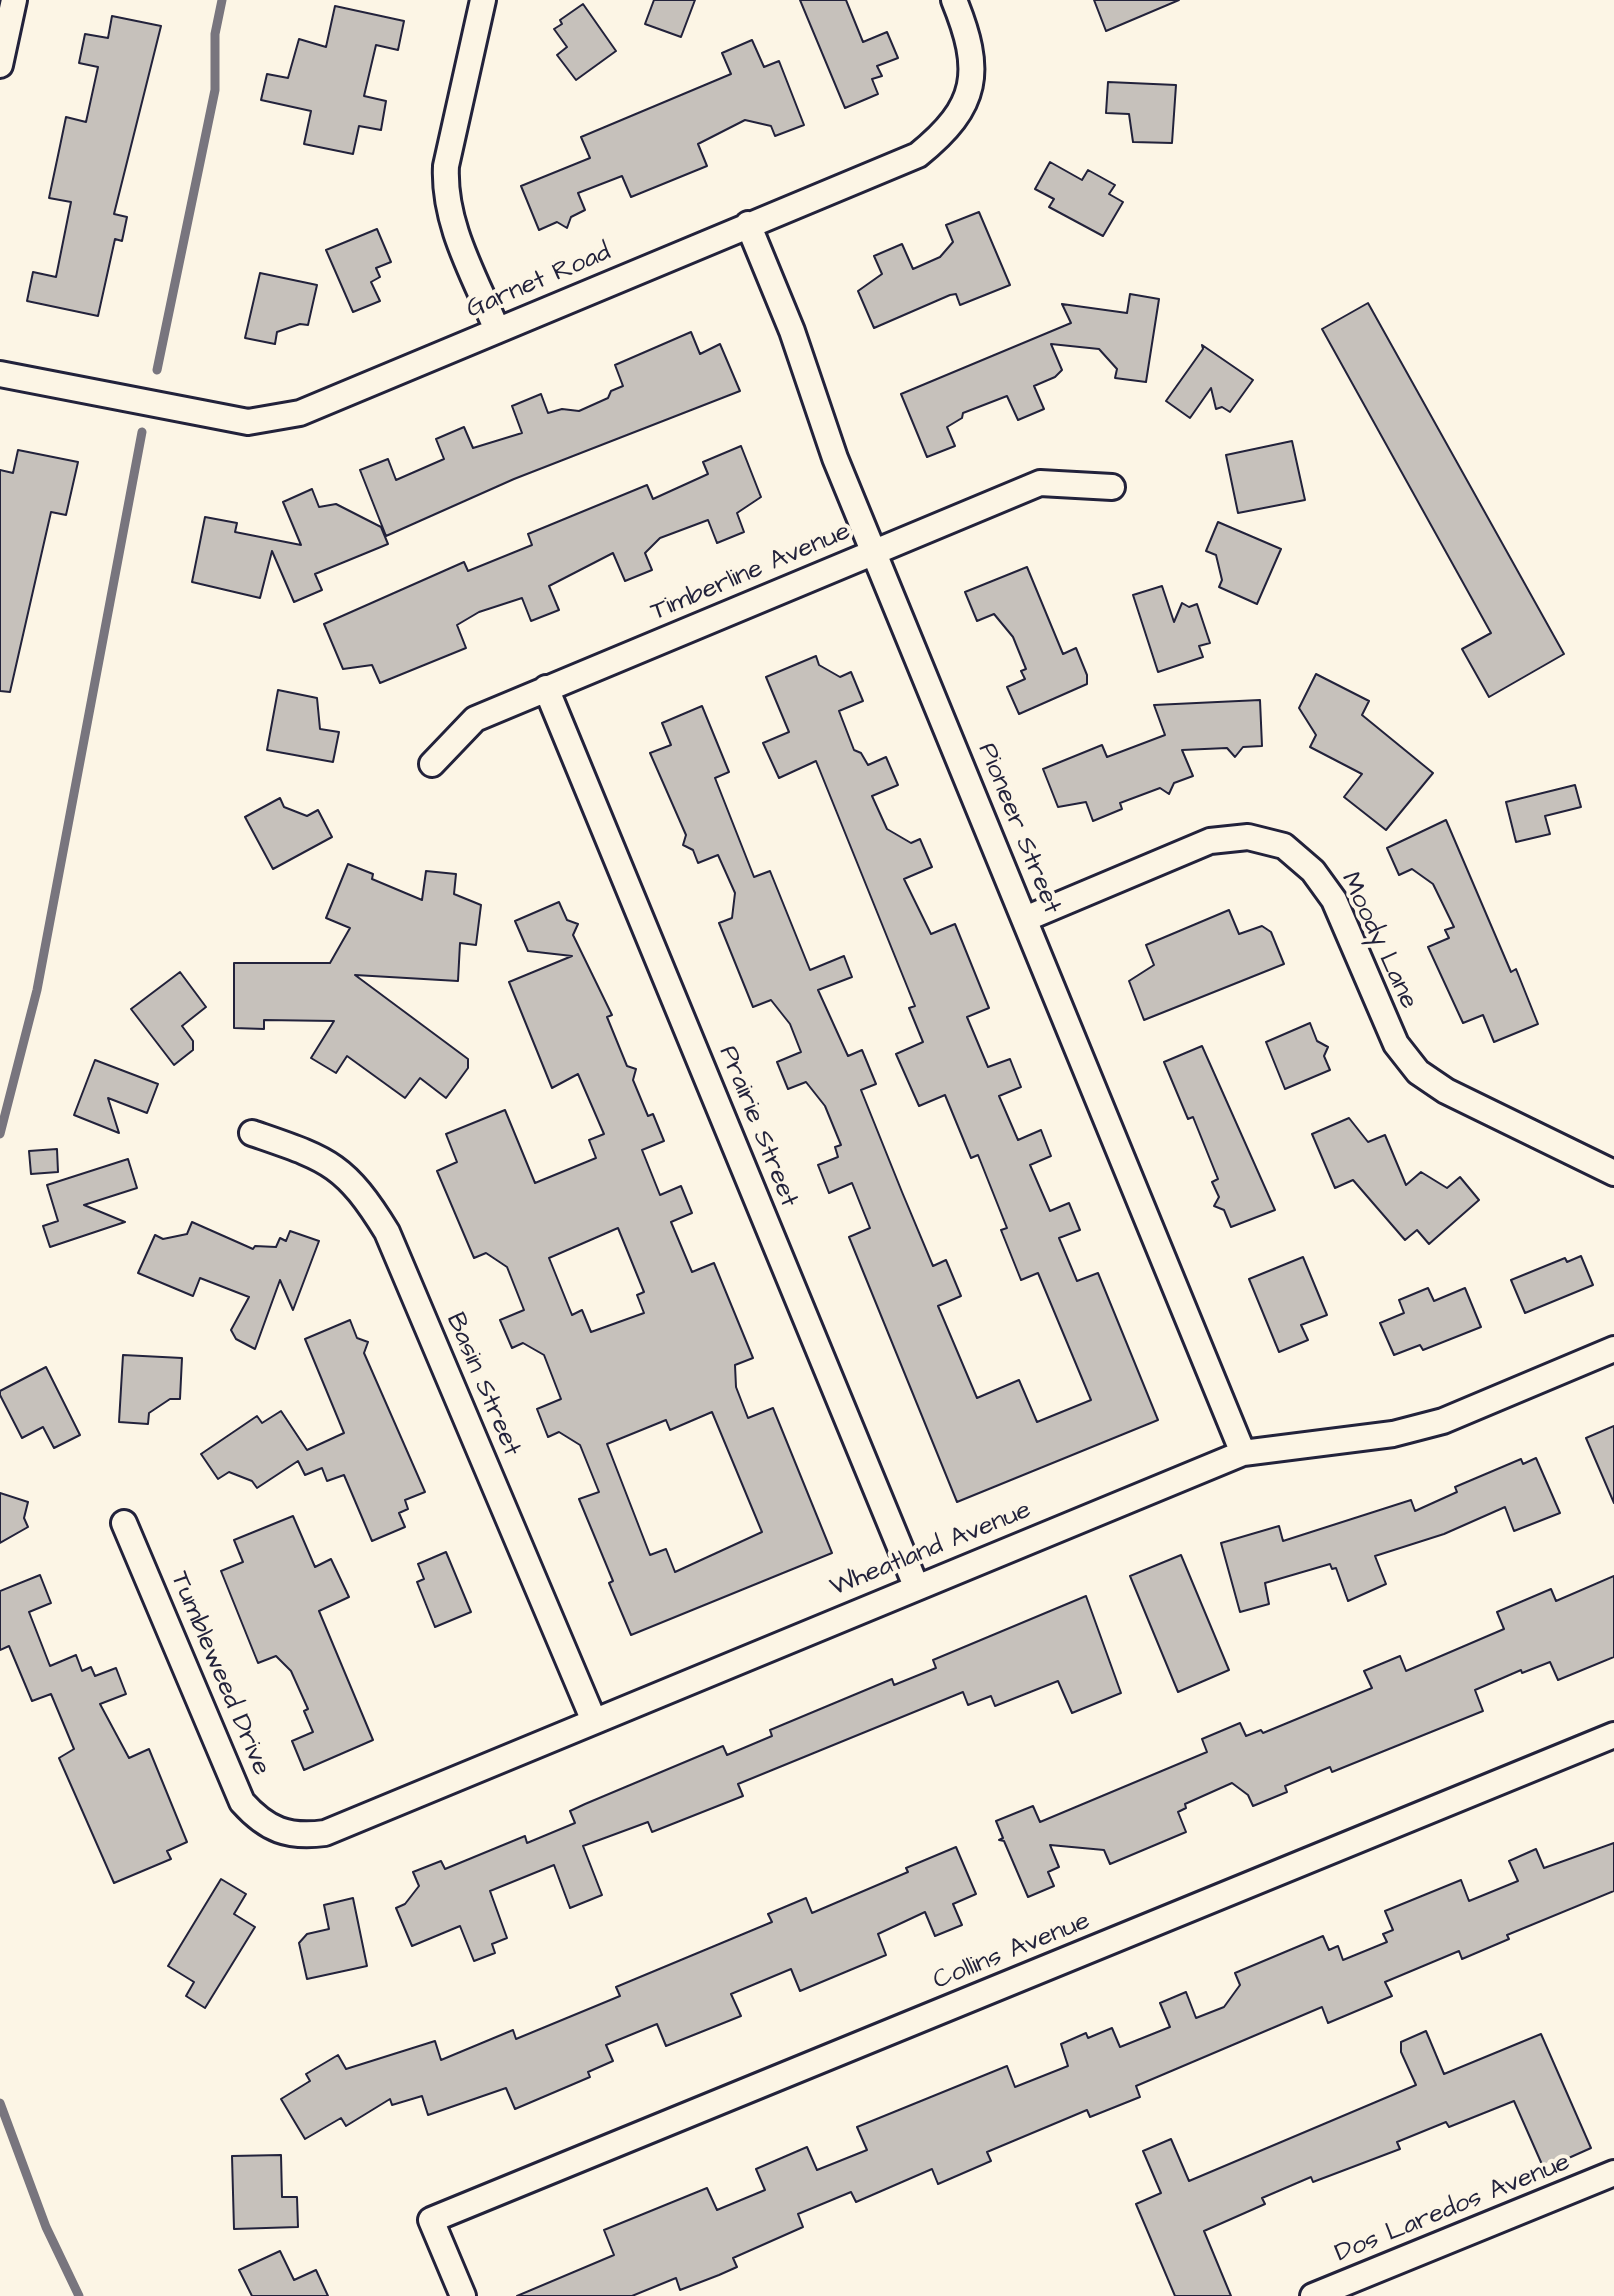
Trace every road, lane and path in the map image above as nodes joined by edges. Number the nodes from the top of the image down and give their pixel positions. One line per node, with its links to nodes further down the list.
1 (14, 0): 4 (street)
2 (483, 0): 6 (street)
3 (954, 0): 5 (street, Garnet Road)
4 (0, 65)
5 (748, 224): 6 (street, Garnet Road); 9 (street, Pioneer Street)
6 (497, 330): 7 (street, Garnet Road)
7 (0, 374)
8 (1112, 487): 9 (street, Timberline Avenue)
9 (874, 552): 10 (street, Timberline Avenue); 12 (street, Pioneer Street)
10 (546, 688): 11 (street, Timberline Avenue); 18 (street, Prairie Street)
11 (432, 764)
12 (1025, 919): 14 (street, Moody Lane); 16 (street, Pioneer Street)
13 (252, 1133): 19 (street, Basin Street)
14 (1614, 1173)
15 (1614, 1349): 16 (street, Wheatland Avenue)
16 (1243, 1453): 18 (street, Wheatland Avenue)
17 (124, 1523): 21 (street, Tumbleweed Drive)
18 (916, 1586): 19 (street, Wheatland Avenue)
19 (594, 1721): 21 (street, Wheatland Avenue)
20 (1614, 1735): 23 (street, Collins Avenue)
21 (279, 1833)
22 (1614, 2173): 24 (street, Dos Laredos Avenue)
23 (463, 2296)
24 (1313, 2296)

